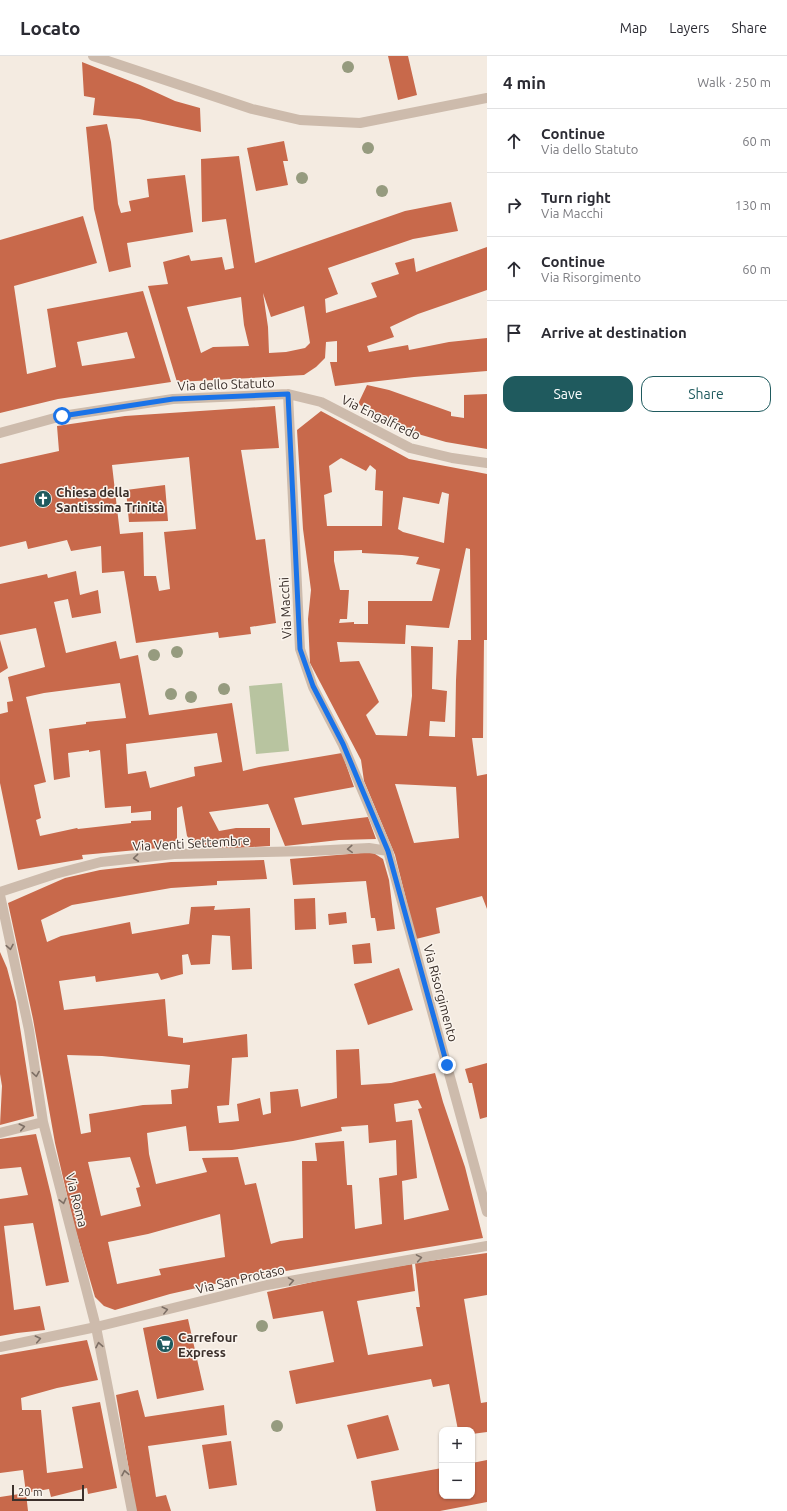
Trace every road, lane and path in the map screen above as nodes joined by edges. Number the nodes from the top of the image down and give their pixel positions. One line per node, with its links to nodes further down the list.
1 (93, 56): 2 (street)
2 (487, 98)
3 (288, 394): 4 (street, Via dello Statuto); 5 (street, Via Engalfredo); 6 (street, Via Macchi)
4 (0, 434)
5 (487, 463)
6 (388, 851): 7 (street, Via Venti Settembre, one-way to 7); 10 (street, Via Risorgimento)
7 (0, 894): 8 (street, Via Roma, one-way to 8)
8 (43, 1122): 9 (street, one-way to 8); 12 (street, Via Roma, one-way to 12)
9 (0, 1133)
10 (487, 1212)
11 (487, 1246): 12 (street, Via San Protaso, one-way to 11)
12 (96, 1327): 13 (street, Via San Protaso, one-way to 12); 14 (street, Via Roma, one-way to 12)
13 (0, 1347)
14 (132, 1511)

